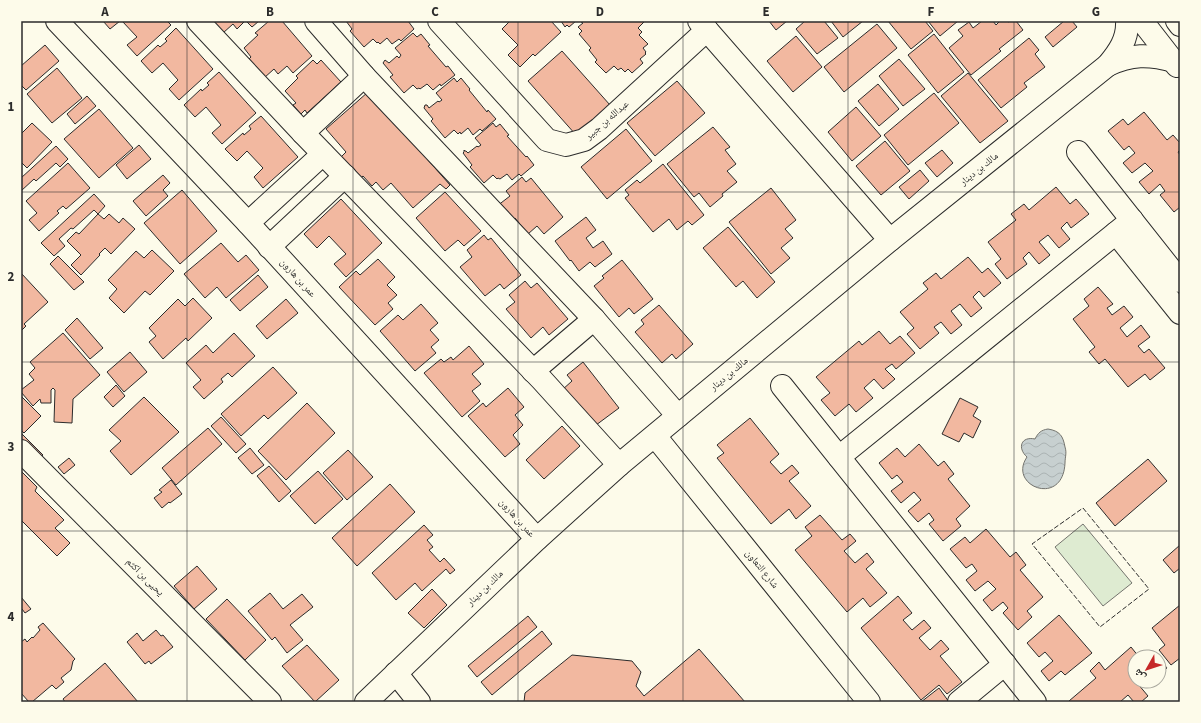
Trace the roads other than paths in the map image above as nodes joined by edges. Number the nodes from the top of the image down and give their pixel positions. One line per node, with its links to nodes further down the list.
1 (57, 21): 17 (street, عمر بن هارون)
2 (198, 21): 13 (street)
3 (316, 21): 12 (street)
4 (439, 21): 8 (street, عبدالله بن جبير)
5 (1127, 21): 10 (street, مالك بن دينار)
6 (1142, 21): 11 (street)
7 (1177, 21): 9 (street)
8 (703, 25): 19 (street, عبدالله بن جبير)
9 (1180, 25)
10 (1108, 65): 11 (street, مالك بن دينار); 19 (street, مالك بن دينار)
11 (1177, 66)
12 (364, 76): 13 (street); 23 (street)
13 (303, 133): 15 (street)
14 (1078, 152): 18 (street)
15 (323, 154): 16 (street); 17 (street)
16 (345, 176): 20 (street); 24 (street)
17 (248, 223): 20 (street, عمر بن هارون)
18 (1124, 226): 21 (street); 22 (street); 29 (street)
19 (890, 240): 26 (street, مالك بن دينار)
20 (269, 247): 31 (street, عمر بن هارون)
21 (1180, 281)
22 (1180, 314)
23 (599, 325): 24 (street); 26 (street)
24 (538, 376): 30 (street)
25 (782, 386): 29 (street)
26 (678, 416): 27 (street, مالك بن دينار)
27 (655, 436): 30 (street, مالك بن دينار); 37 (street, شارع التعاون)
28 (21, 451): 34 (street, يحيى بن اكثم)
29 (839, 457): 32 (street)
30 (619, 465): 31 (street, مالك بن دينار)
31 (536, 539): 33 (street, مالك بن دينار)
32 (1005, 664): 38 (street); 39 (street)
33 (396, 673): 35 (street, مالك بن دينار); 36 (street)
34 (270, 702)
35 (366, 702)
36 (419, 702)
37 (869, 702)
38 (959, 702)
39 (1036, 702)

